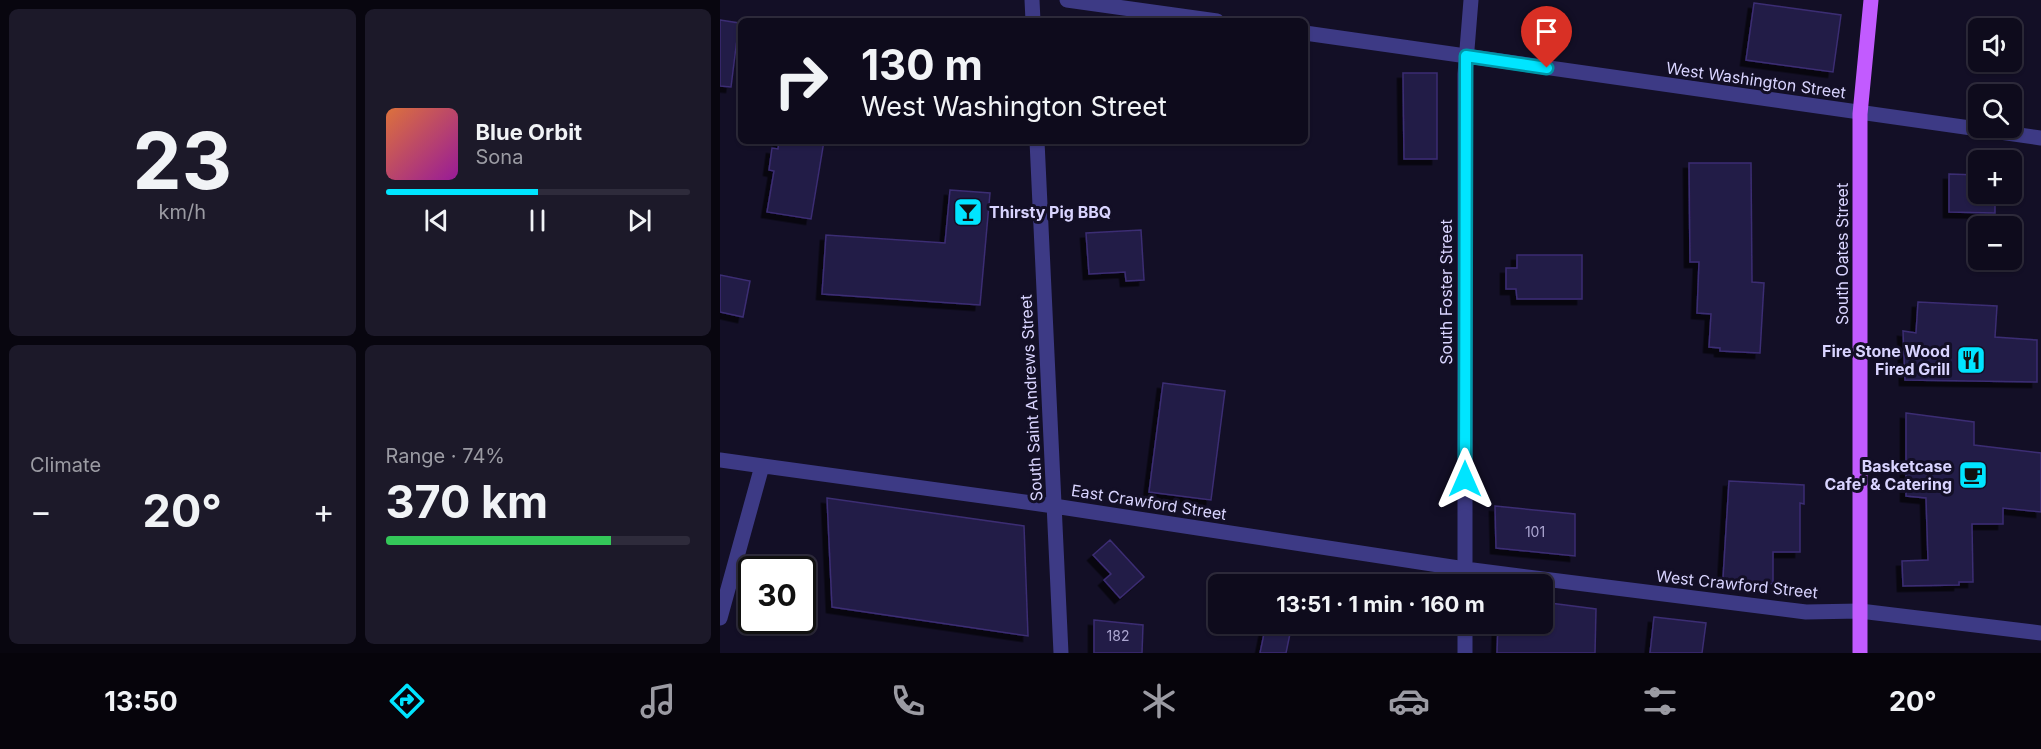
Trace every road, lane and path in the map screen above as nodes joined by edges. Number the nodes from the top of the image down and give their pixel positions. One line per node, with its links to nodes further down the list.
1 (1032, 0): 5 (street)
2 (1067, 0): 6 (street)
3 (1471, 0): 8 (street, South Foster Street)
4 (1871, 0): 9 (main road, South Oates Street)
5 (1033, 18)
6 (1196, 18)
7 (1308, 33): 8 (street, West Washington Street)
8 (1466, 56): 9 (street, West Washington Street); 16 (street, South Foster Street)
9 (1860, 114): 10 (street, West Washington Street); 18 (main road, South Oates Street)
10 (2041, 138)
11 (1037, 144): 14 (street, South Saint Andrews Street)
12 (720, 460): 13 (street, East Crawford Street)
13 (762, 466): 14 (street, East Crawford Street); 19 (street)
14 (1054, 506): 15 (street, East Crawford Street); 22 (street, South Saint Andrews Street)
15 (1448, 574)
16 (1465, 574)
17 (1553, 586): 18 (street, West Crawford Street)
18 (1860, 610): 20 (street, West Crawford Street); 24 (main road, South Oates Street)
19 (720, 618)
20 (2041, 633)
21 (1465, 634): 23 (street)
22 (1061, 653)
23 (1465, 653)
24 (1860, 653)

